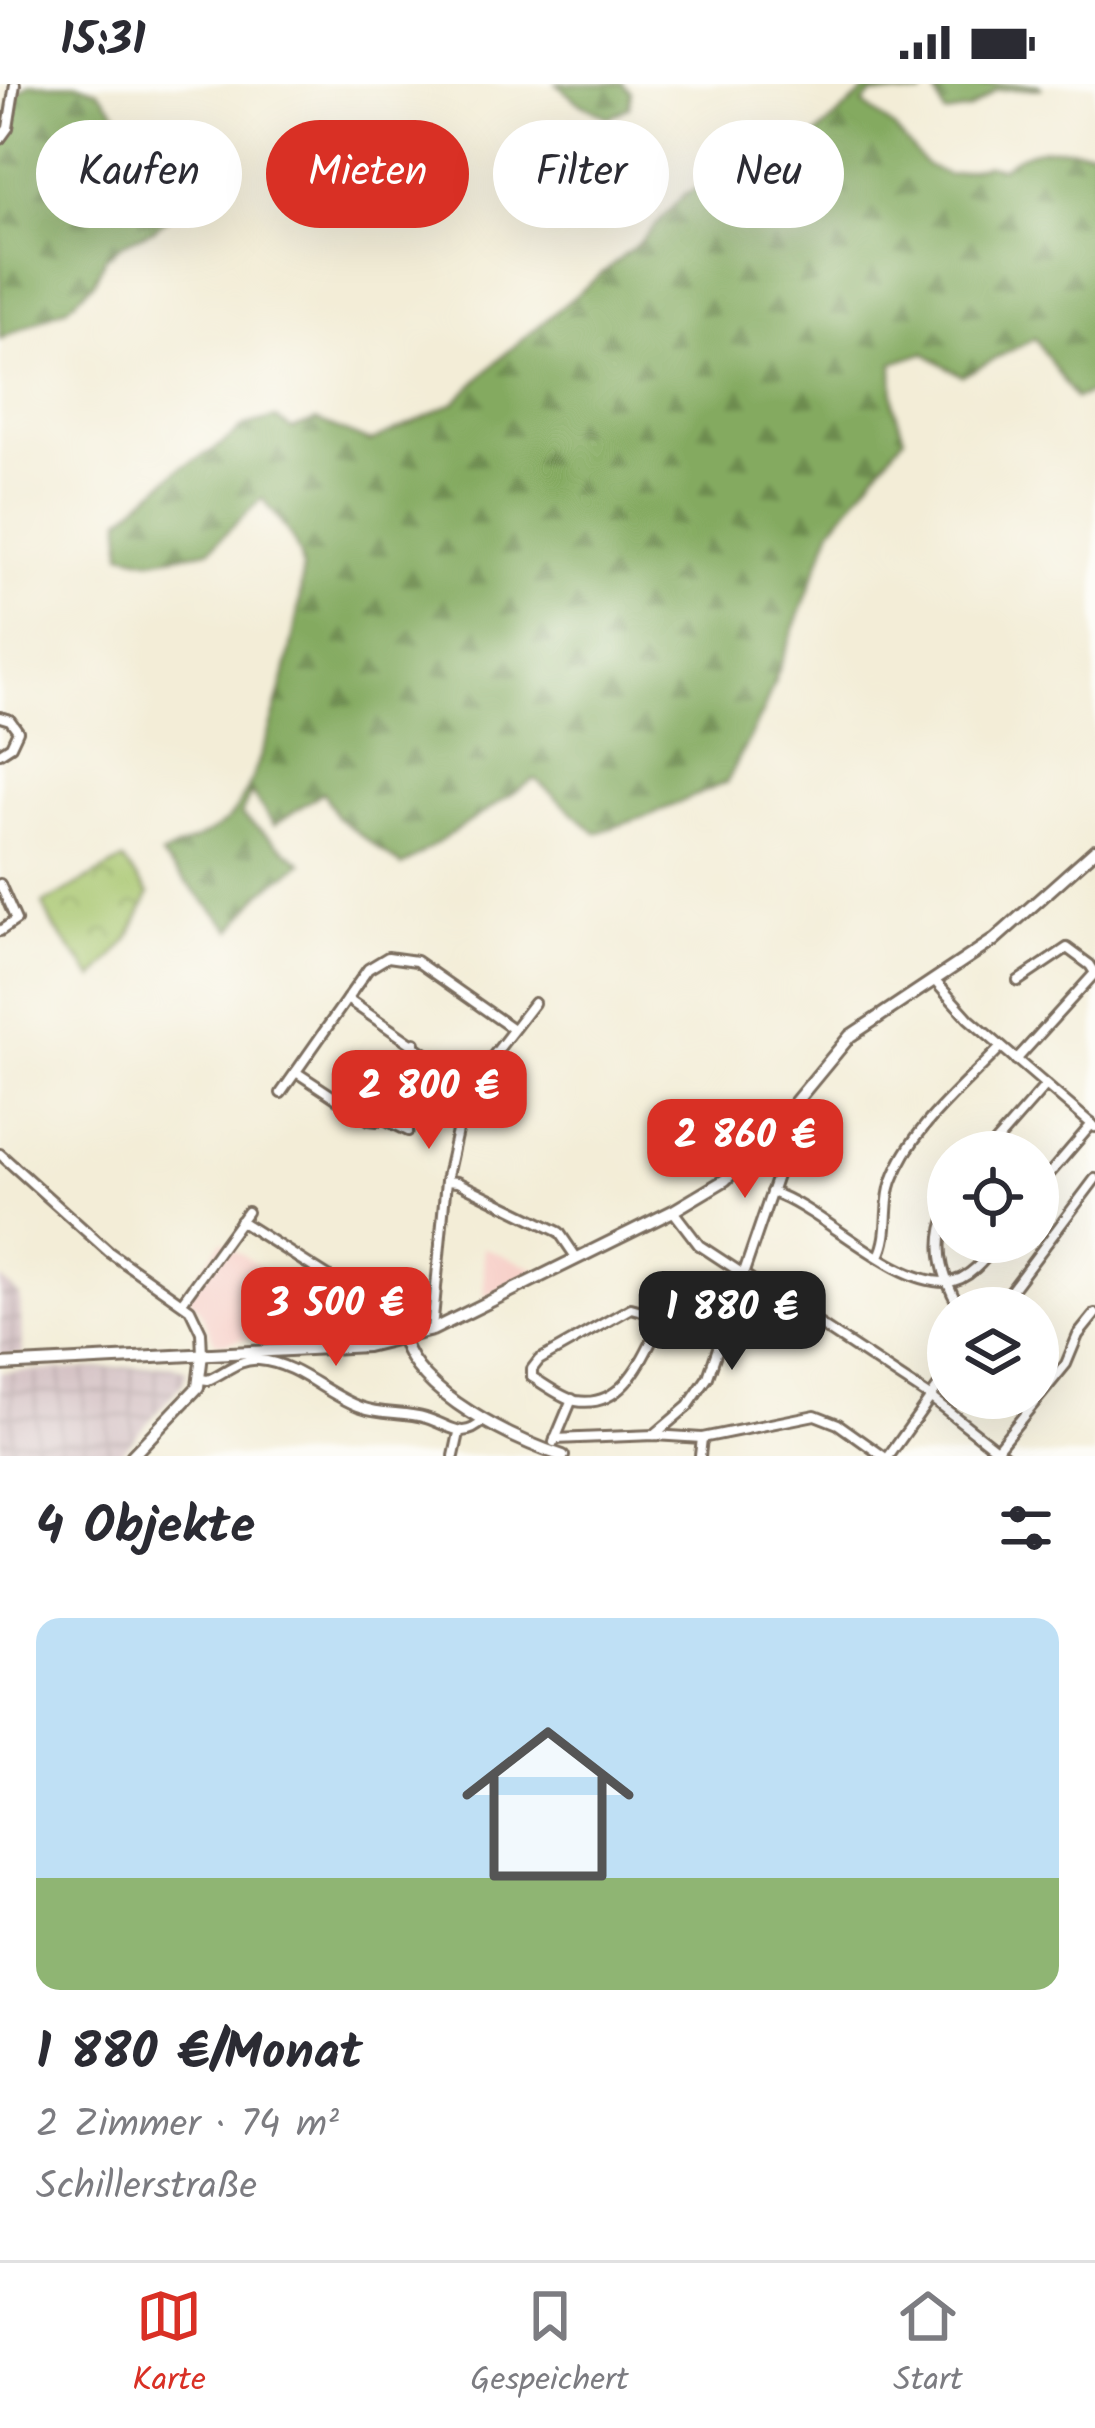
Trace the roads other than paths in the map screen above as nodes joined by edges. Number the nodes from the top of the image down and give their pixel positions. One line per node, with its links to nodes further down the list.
1 (14, 84): 2 (street)
2 (0, 139)
3 (0, 717): 4 (street)
4 (0, 753)
5 (1095, 850): 8 (main road)
6 (0, 884): 7 (street)
7 (0, 931)
8 (934, 980): 15 (street); 22 (main road)
9 (1018, 981): 10 (street)
10 (1092, 983): 16 (street)
11 (347, 999): 13 (street); 14 (street); 17 (street)
12 (534, 1003): 13 (street)
13 (513, 1029): 19 (street)
14 (415, 1043): 19 (street); 21 (street)
15 (1001, 1047): 16 (street); 32 (street)
16 (1016, 1060): 18 (street)
17 (296, 1072): 20 (street); 21 (street)
18 (1046, 1085): 23 (street); 25 (street)
19 (472, 1086): 29 (street)
20 (281, 1093)
21 (382, 1118): 24 (street)
22 (779, 1120): 30 (street); 31 (main road)
23 (1093, 1126): 27 (street)
24 (408, 1131)
25 (1005, 1131)
26 (0, 1154): 41 (street)
27 (1059, 1164)
28 (1095, 1179): 40 (street)
29 (446, 1180): 33 (street); 44 (street)
30 (772, 1192): 32 (street); 36 (street)
31 (673, 1211): 33 (main road); 36 (street)
32 (879, 1256): 37 (street)
33 (576, 1257): 44 (main road)
34 (943, 1263): 37 (street)
35 (978, 1263): 37 (street)
36 (742, 1273): 42 (street); 56 (street)
37 (946, 1282): 39 (street)
38 (341, 1285): 41 (street)
39 (949, 1287)
40 (1014, 1287)
41 (182, 1301): 47 (street)
42 (804, 1314): 45 (street); 50 (street)
43 (1095, 1314): 59 (street)
44 (432, 1330): 46 (main road)
45 (788, 1339)
46 (403, 1340): 47 (main road); 54 (main road)
47 (202, 1354): 48 (main road); 49 (main road)
48 (0, 1364)
49 (201, 1379): 55 (street); 60 (main road)
50 (927, 1394)
51 (572, 1399): 51 (street); 58 (street)
52 (927, 1400): 63 (street)
53 (957, 1419): 59 (street)
54 (484, 1420): 55 (street); 58 (main road)
55 (459, 1433): 61 (street)
56 (654, 1435): 57 (street); 58 (street)
57 (702, 1438): 62 (street); 63 (street)
58 (556, 1449)
59 (997, 1454)
60 (132, 1456)
61 (454, 1456)
62 (700, 1456)
63 (886, 1456)

